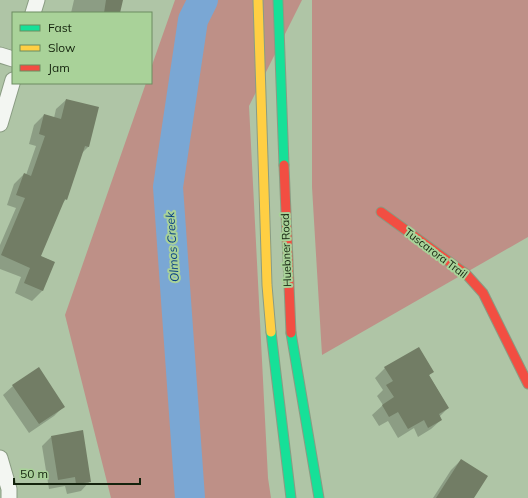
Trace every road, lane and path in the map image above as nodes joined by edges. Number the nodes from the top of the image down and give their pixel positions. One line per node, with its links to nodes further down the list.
1 (37, 0): 4 (street)
2 (258, 0): 13 (main road, Huebner Road)
3 (278, 0): 14 (main road, Huebner Road)
4 (33, 12)
5 (0, 56): 6 (street)
6 (12, 59)
7 (12, 83): 8 (street)
8 (0, 124)
9 (381, 212): 10 (main road, Tuscarora Trail)
10 (528, 384)
11 (0, 458): 12 (street)
12 (9, 498)
13 (291, 498)
14 (318, 498)

